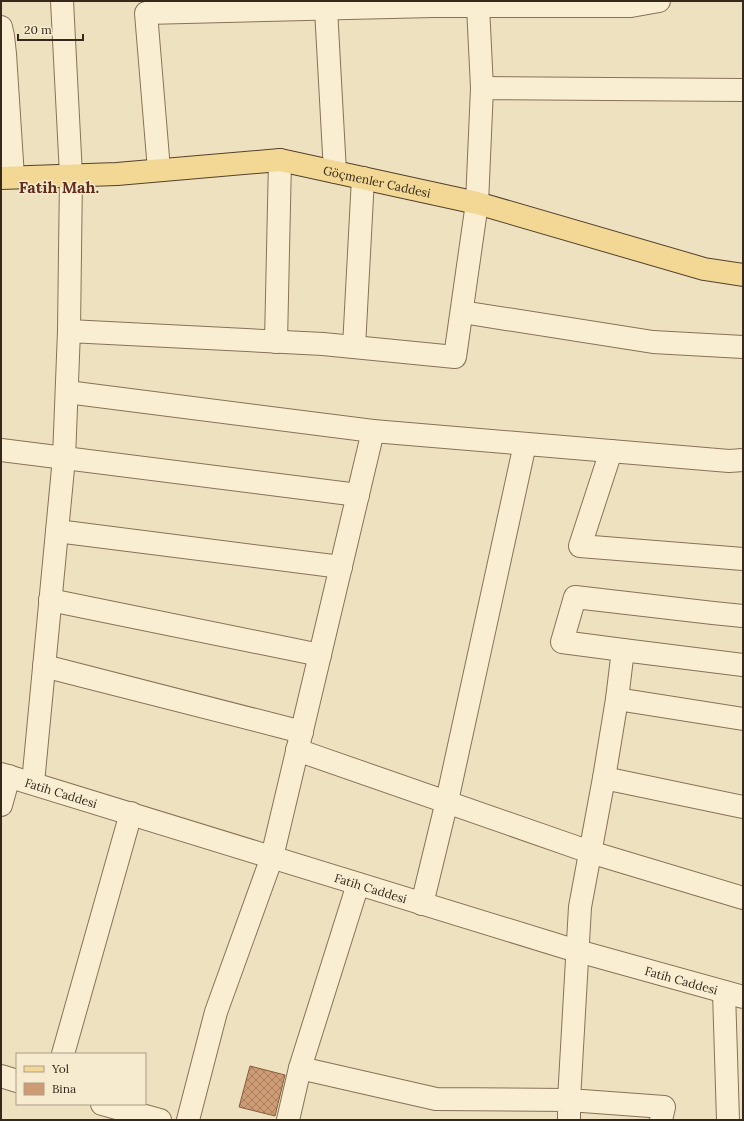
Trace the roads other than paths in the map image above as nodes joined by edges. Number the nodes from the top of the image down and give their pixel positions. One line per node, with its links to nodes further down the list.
1 (62, 1): 13 (street)
2 (658, 1): 3 (street)
3 (478, 6): 5 (street); 8 (street)
4 (146, 7): 5 (street); 11 (street)
5 (326, 9): 12 (street)
6 (1, 27): 7 (street)
7 (3, 54): 14 (street)
8 (482, 88): 9 (street); 16 (street)
9 (743, 90)
10 (280, 160): 11 (main road, Göçmenler Caddesi); 12 (main road, Göçmenler Caddesi); 20 (street)
11 (159, 170): 13 (main road, Göçmenler Caddesi)
12 (335, 172): 15 (main road, Göçmenler Caddesi)
13 (71, 175): 14 (main road, Göçmenler Caddesi); 19 (street)
14 (7, 177)
15 (363, 178): 16 (main road, Göçmenler Caddesi); 21 (street)
16 (477, 203): 17 (main road, Göçmenler Caddesi); 18 (street)
17 (743, 275)
18 (462, 312): 21 (street); 22 (street)
19 (69, 330): 20 (street); 23 (street)
20 (276, 342): 21 (street)
21 (354, 347)
22 (743, 347)
23 (67, 392): 24 (street); 28 (street)
24 (373, 431): 25 (street); 30 (street)
25 (525, 444): 27 (street); 46 (street)
26 (1, 450): 28 (street)
27 (611, 451): 29 (street); 32 (street)
28 (64, 458): 30 (street); 31 (street)
29 (743, 460)
30 (358, 495): 33 (street)
31 (57, 531): 33 (street); 34 (street)
32 (743, 559)
33 (341, 567): 37 (street)
34 (50, 600): 37 (street); 39 (street)
35 (743, 616): 36 (street)
36 (623, 650): 38 (street); 40 (street)
37 (320, 655): 42 (street)
38 (743, 665)
39 (44, 666): 42 (street); 45 (street)
40 (617, 699): 41 (street); 44 (street)
41 (743, 719)
42 (300, 741): 46 (street); 51 (street)
43 (5, 775): 45 (street, Fatih Caddesi); 47 (street)
44 (604, 778): 48 (street); 50 (street)
45 (33, 783): 49 (street, Fatih Caddesi)
46 (447, 801): 50 (street); 54 (street)
47 (1, 805)
48 (743, 807)
49 (131, 814): 51 (street, Fatih Caddesi); 57 (street)
50 (590, 852): 53 (street); 55 (street)
51 (272, 857): 52 (street, Fatih Caddesi); 64 (street)
52 (358, 884): 54 (street, Fatih Caddesi); 58 (street)
53 (743, 898)
54 (422, 904): 55 (street, Fatih Caddesi)
55 (578, 951): 56 (street, Fatih Caddesi); 62 (street)
56 (734, 994): 67 (street)
57 (62, 1053)
58 (300, 1068): 62 (street); 65 (street)
59 (1, 1076): 60 (street)
60 (16, 1081)
61 (106, 1105): 63 (street)
62 (569, 1110): 66 (street)
63 (160, 1120)
64 (188, 1120)
65 (288, 1120)
66 (661, 1120)
67 (728, 1120)

